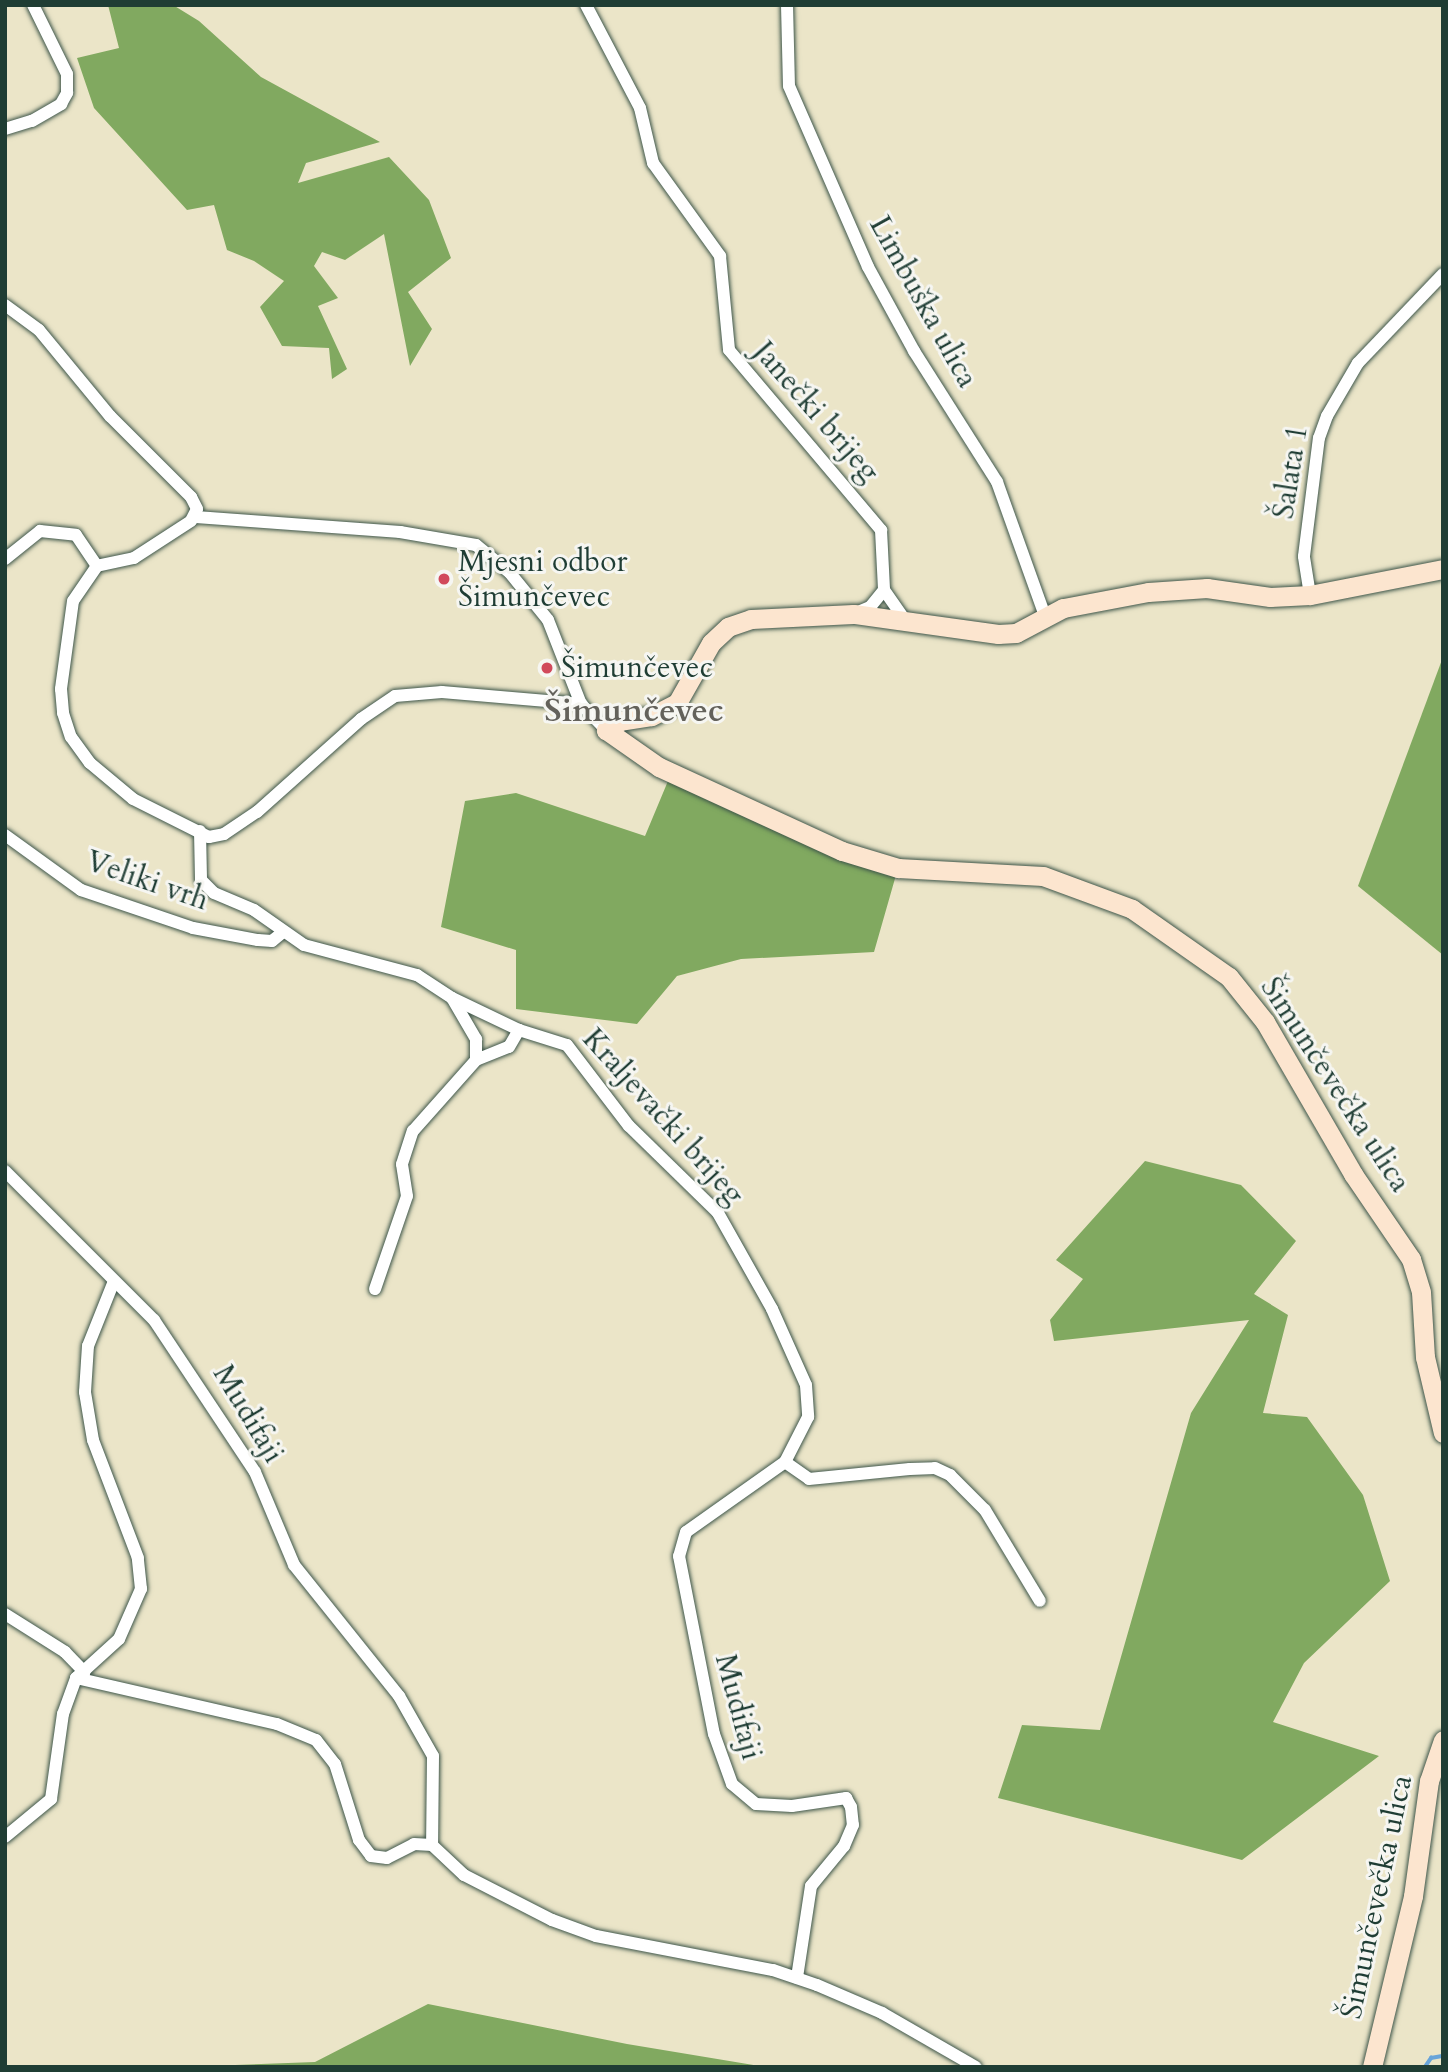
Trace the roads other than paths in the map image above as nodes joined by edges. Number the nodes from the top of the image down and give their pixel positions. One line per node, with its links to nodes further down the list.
1 (33, 5): 4 (street)
2 (586, 5): 11 (street, Janečki brijeg)
3 (787, 5): 14 (street, Limbuška ulica)
4 (5, 129)
5 (1443, 274): 12 (street, Šalata 1)
6 (5, 305): 7 (street)
7 (196, 517): 9 (street); 16 (street, Šimunčevečka ulica)
8 (5, 559): 9 (street)
9 (97, 566): 18 (street)
10 (1443, 569): 12 (street)
11 (884, 590): 13 (street); 15 (street)
12 (1310, 595): 14 (street)
13 (853, 614): 15 (street); 17 (street)
14 (1045, 616): 15 (street)
15 (908, 622)
16 (581, 704): 17 (street, Šimunčevečka ulica); 18 (street)
17 (606, 730): 27 (street, Šimunčevečka ulica)
18 (200, 831): 20 (street, Kraljevački brijeg)
19 (5, 835): 20 (street, Veliki vrh)
20 (283, 932): 21 (street, Kraljevački brijeg)
21 (452, 998): 22 (street, Kraljevački brijeg); 23 (street, Kraljevački brijeg)
22 (519, 1030): 23 (street); 28 (street, Kraljevački brijeg)
23 (476, 1060): 26 (street)
24 (5, 1171): 25 (street, Mudifaji)
25 (114, 1281): 31 (street); 34 (street, Mudifaji)
26 (375, 1289)
27 (1443, 1433)
28 (785, 1462): 29 (street); 35 (street, Mudifaji)
29 (1040, 1601)
30 (5, 1614): 31 (street)
31 (80, 1675): 33 (street); 34 (street)
32 (1443, 1740): 37 (street, Šimunčevečka ulica)
33 (5, 1837)
34 (432, 1845): 35 (street)
35 (797, 1978): 36 (street)
36 (976, 2067)
37 (1372, 2067)

